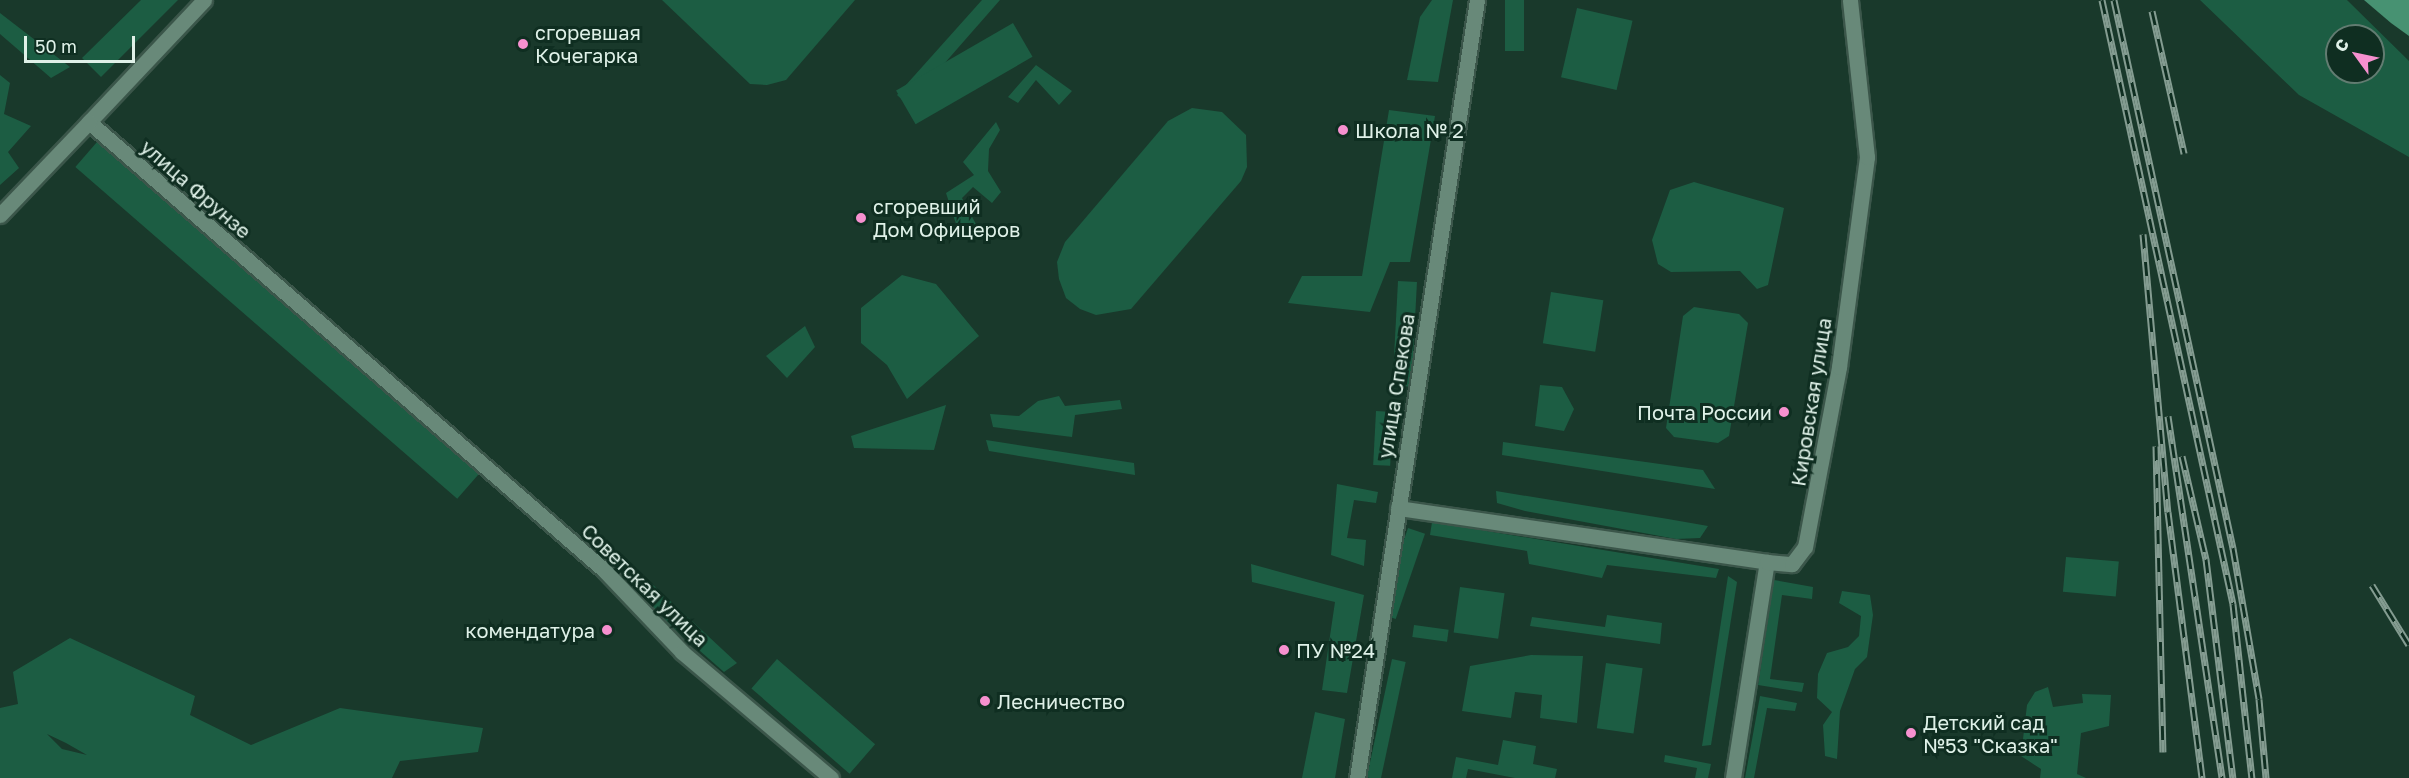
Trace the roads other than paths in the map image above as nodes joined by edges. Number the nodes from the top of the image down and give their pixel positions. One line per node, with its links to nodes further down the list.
1 (204, 0): 4 (street)
2 (1477, 0): 7 (street, улица Спекова)
3 (1851, 0): 8 (street, Кировская улица)
4 (89, 122): 5 (street); 6 (street, улица Фрунзе)
5 (0, 215)
6 (402, 398): 9 (street, Советская улица)
7 (1398, 508): 8 (street); 10 (street, улица Спекова)
8 (1767, 562): 11 (street)
9 (831, 778)
10 (1357, 778)
11 (1733, 778)

